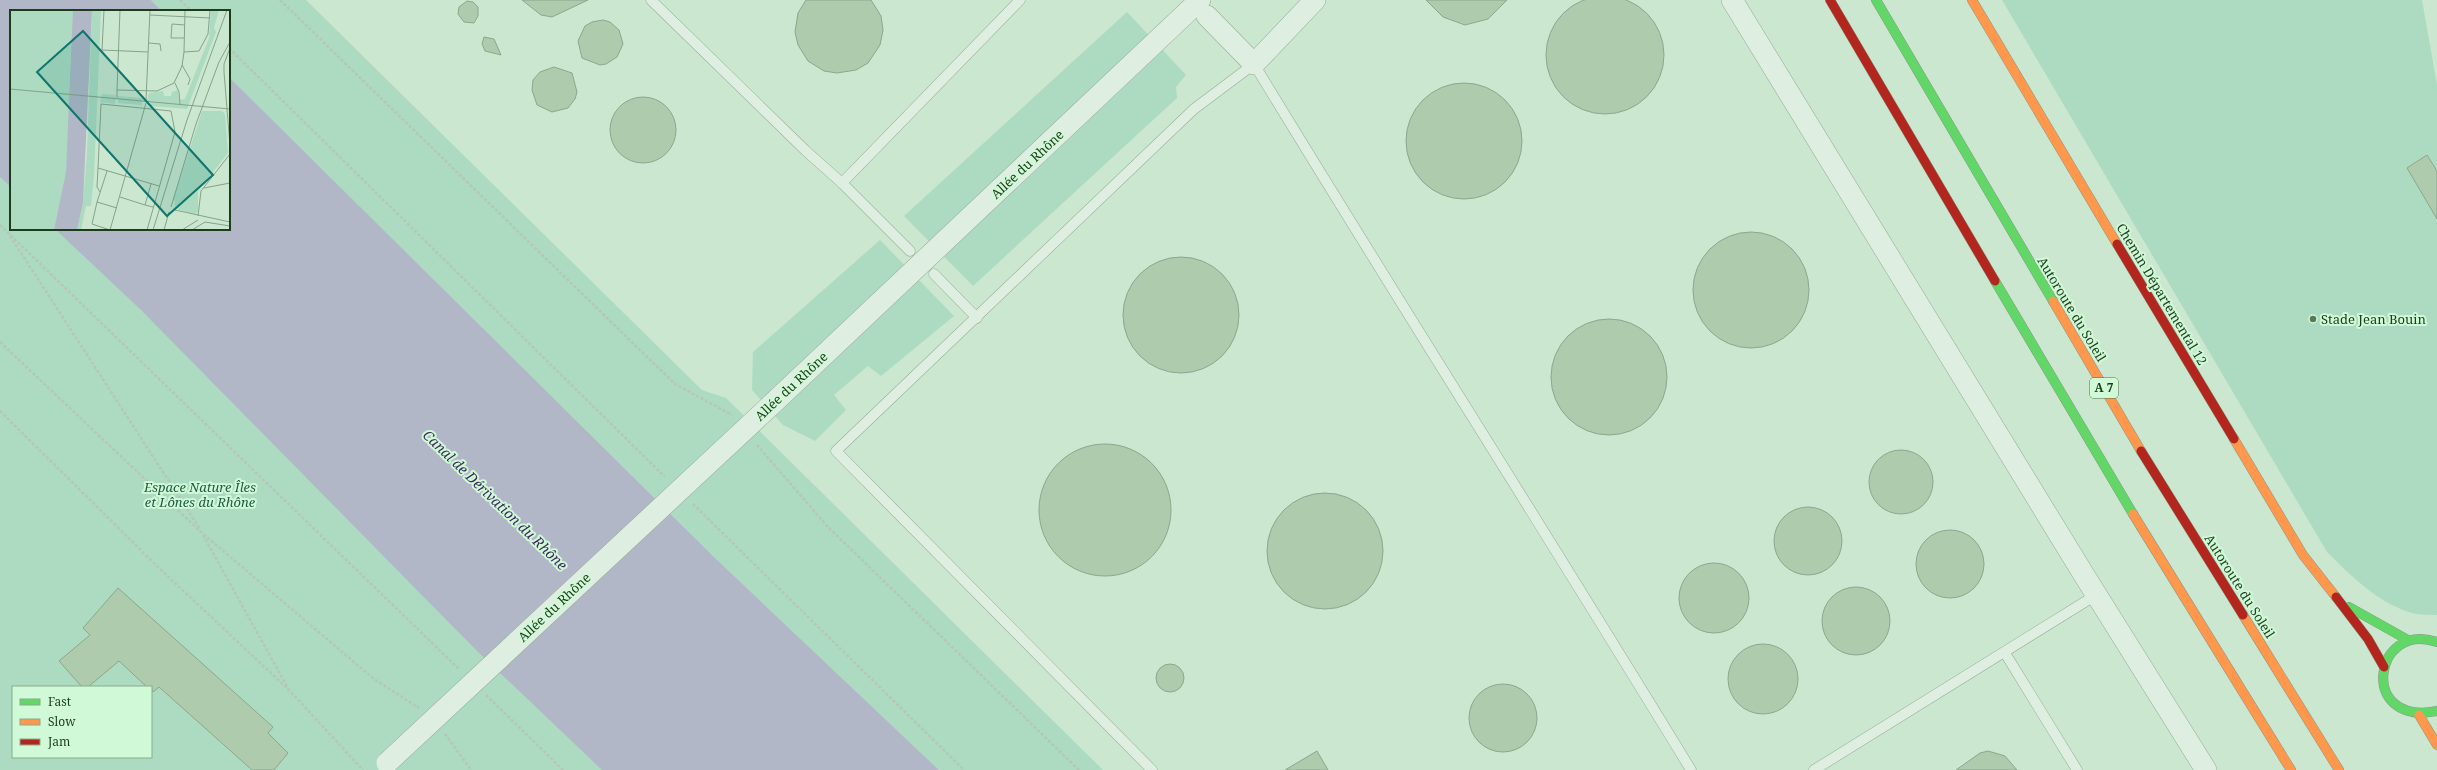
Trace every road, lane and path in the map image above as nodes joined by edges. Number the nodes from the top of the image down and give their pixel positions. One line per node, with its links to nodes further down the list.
1 (180, 0): 11 (path)
2 (280, 0): 22 (path)
3 (651, 0): 14 (lane)
4 (1020, 0): 14 (lane)
5 (1316, 0): 13 (street)
6 (1732, 0): 27 (street)
7 (1830, 0): 52 (main road)
8 (1876, 0): 53 (main road, Autoroute du Soleil / A 7)
9 (1972, 0): 28 (main road, Chemin Départemental 12)
10 (1203, 8): 13 (street); 41 (street, Allée du Rhône, bridge)
11 (190, 10)
12 (230, 49): 24 (path)
13 (1254, 64): 19 (lane); 48 (lane)
14 (842, 182): 17 (lane)
15 (0, 225): 16 (path)
16 (7, 231): 26 (path); 33 (path)
17 (910, 251)
18 (934, 274): 19 (lane)
19 (977, 318): 47 (lane)
20 (0, 342): 26 (path)
21 (0, 411): 34 (path)
22 (734, 418)
23 (754, 441): 46 (path)
24 (669, 480)
25 (691, 502): 45 (path)
26 (202, 532): 34 (path); 37 (path)
27 (2096, 595): 31 (lane); 51 (street)
28 (2335, 598): 29 (main road, Chemin Départemental 12); 32 (main road, Chemin Départemental 12)
29 (2408, 640): 30 (main road); 32 (main road)
30 (2437, 642)
31 (2005, 653): 49 (lane); 50 (lane)
32 (2384, 667): 38 (main road)
33 (462, 672)
34 (289, 690): 42 (path)
35 (485, 694): 44 (path)
36 (2437, 711): 38 (main road)
37 (422, 712)
38 (2419, 715): 40 (main road)
39 (445, 733): 43 (path)
40 (2437, 745)
41 (383, 766)
42 (363, 770)
43 (471, 770)
44 (563, 770)
45 (964, 770)
46 (1079, 770)
47 (1152, 770)
48 (1691, 770)
49 (1814, 770)
50 (2077, 770)
51 (2206, 770)
52 (2292, 770)
53 (2339, 770)

